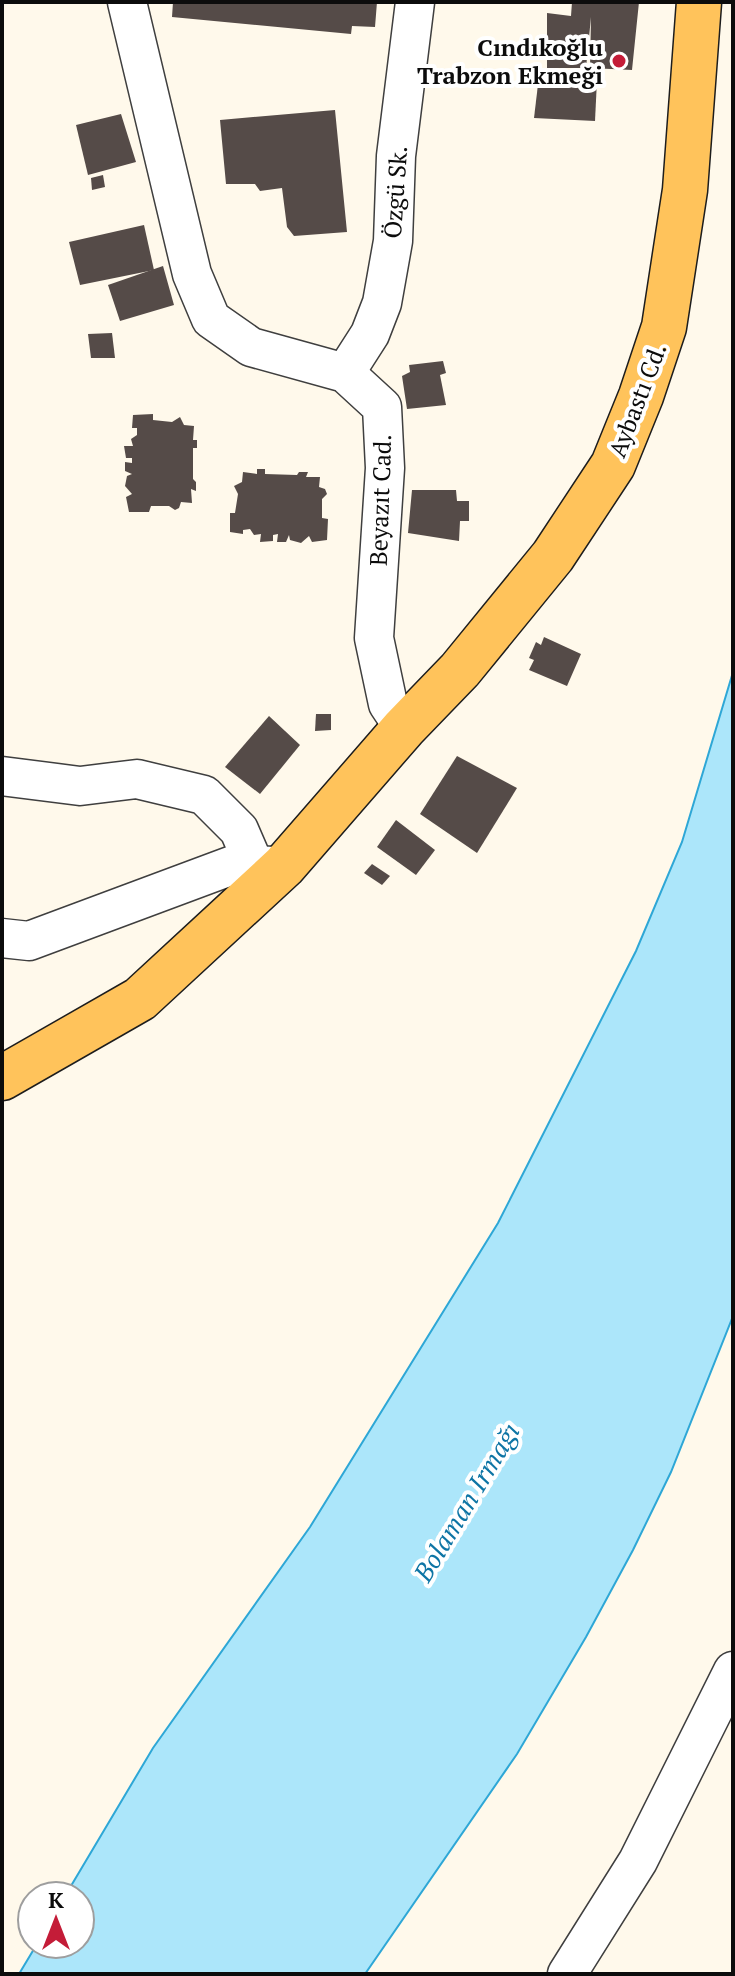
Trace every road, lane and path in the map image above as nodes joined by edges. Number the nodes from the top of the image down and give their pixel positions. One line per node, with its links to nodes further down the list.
1 (127, 2): 4 (street, Beyazıt Cad.)
2 (415, 2): 4 (street, Özgü Sk.)
3 (699, 2): 5 (main road, Aybastı Cd.)
4 (345, 373): 5 (street, Beyazıt Cad.)
5 (404, 728): 7 (main road, Aybastı Cd.)
6 (2, 776): 7 (street)
7 (269, 866): 8 (street); 9 (main road, Aybastı Cd.)
8 (2, 938)
9 (2, 1078)
10 (733, 1671): 11 (street)
11 (567, 1974)

